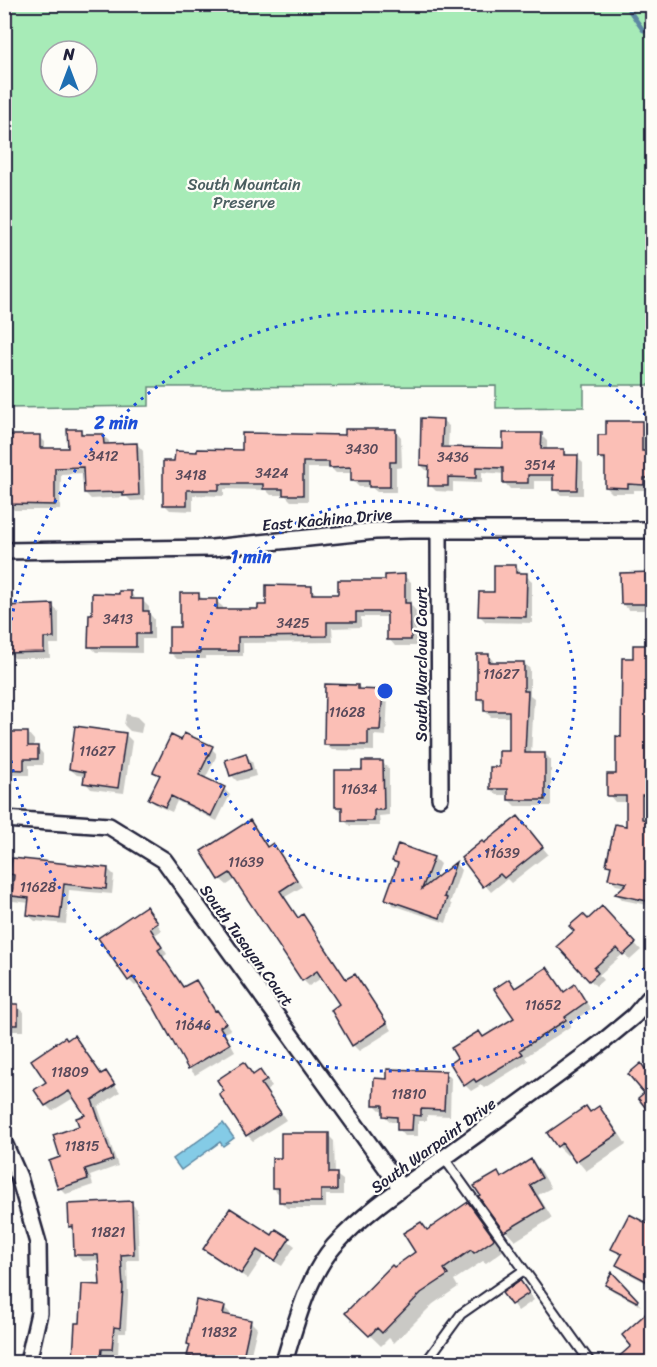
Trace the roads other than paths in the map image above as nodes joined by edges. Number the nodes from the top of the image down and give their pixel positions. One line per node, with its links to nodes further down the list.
1 (439, 530): 2 (street, East Kachina Drive); 3 (street, East Kachina Drive); 4 (street, South Warcloud Court)
2 (652, 530)
3 (4, 550)
4 (440, 798)
5 (4, 819): 9 (street, South Tusayan Court)
6 (652, 995): 8 (street, South Warpaint Drive)
7 (4, 1143): 11 (street)
8 (444, 1158): 9 (street, South Warpaint Drive); 10 (lane)
9 (401, 1188): 12 (street, South Warpaint Drive)
10 (524, 1270): 13 (lane); 14 (lane)
11 (28, 1362)
12 (284, 1362)
13 (426, 1362)
14 (590, 1362)

